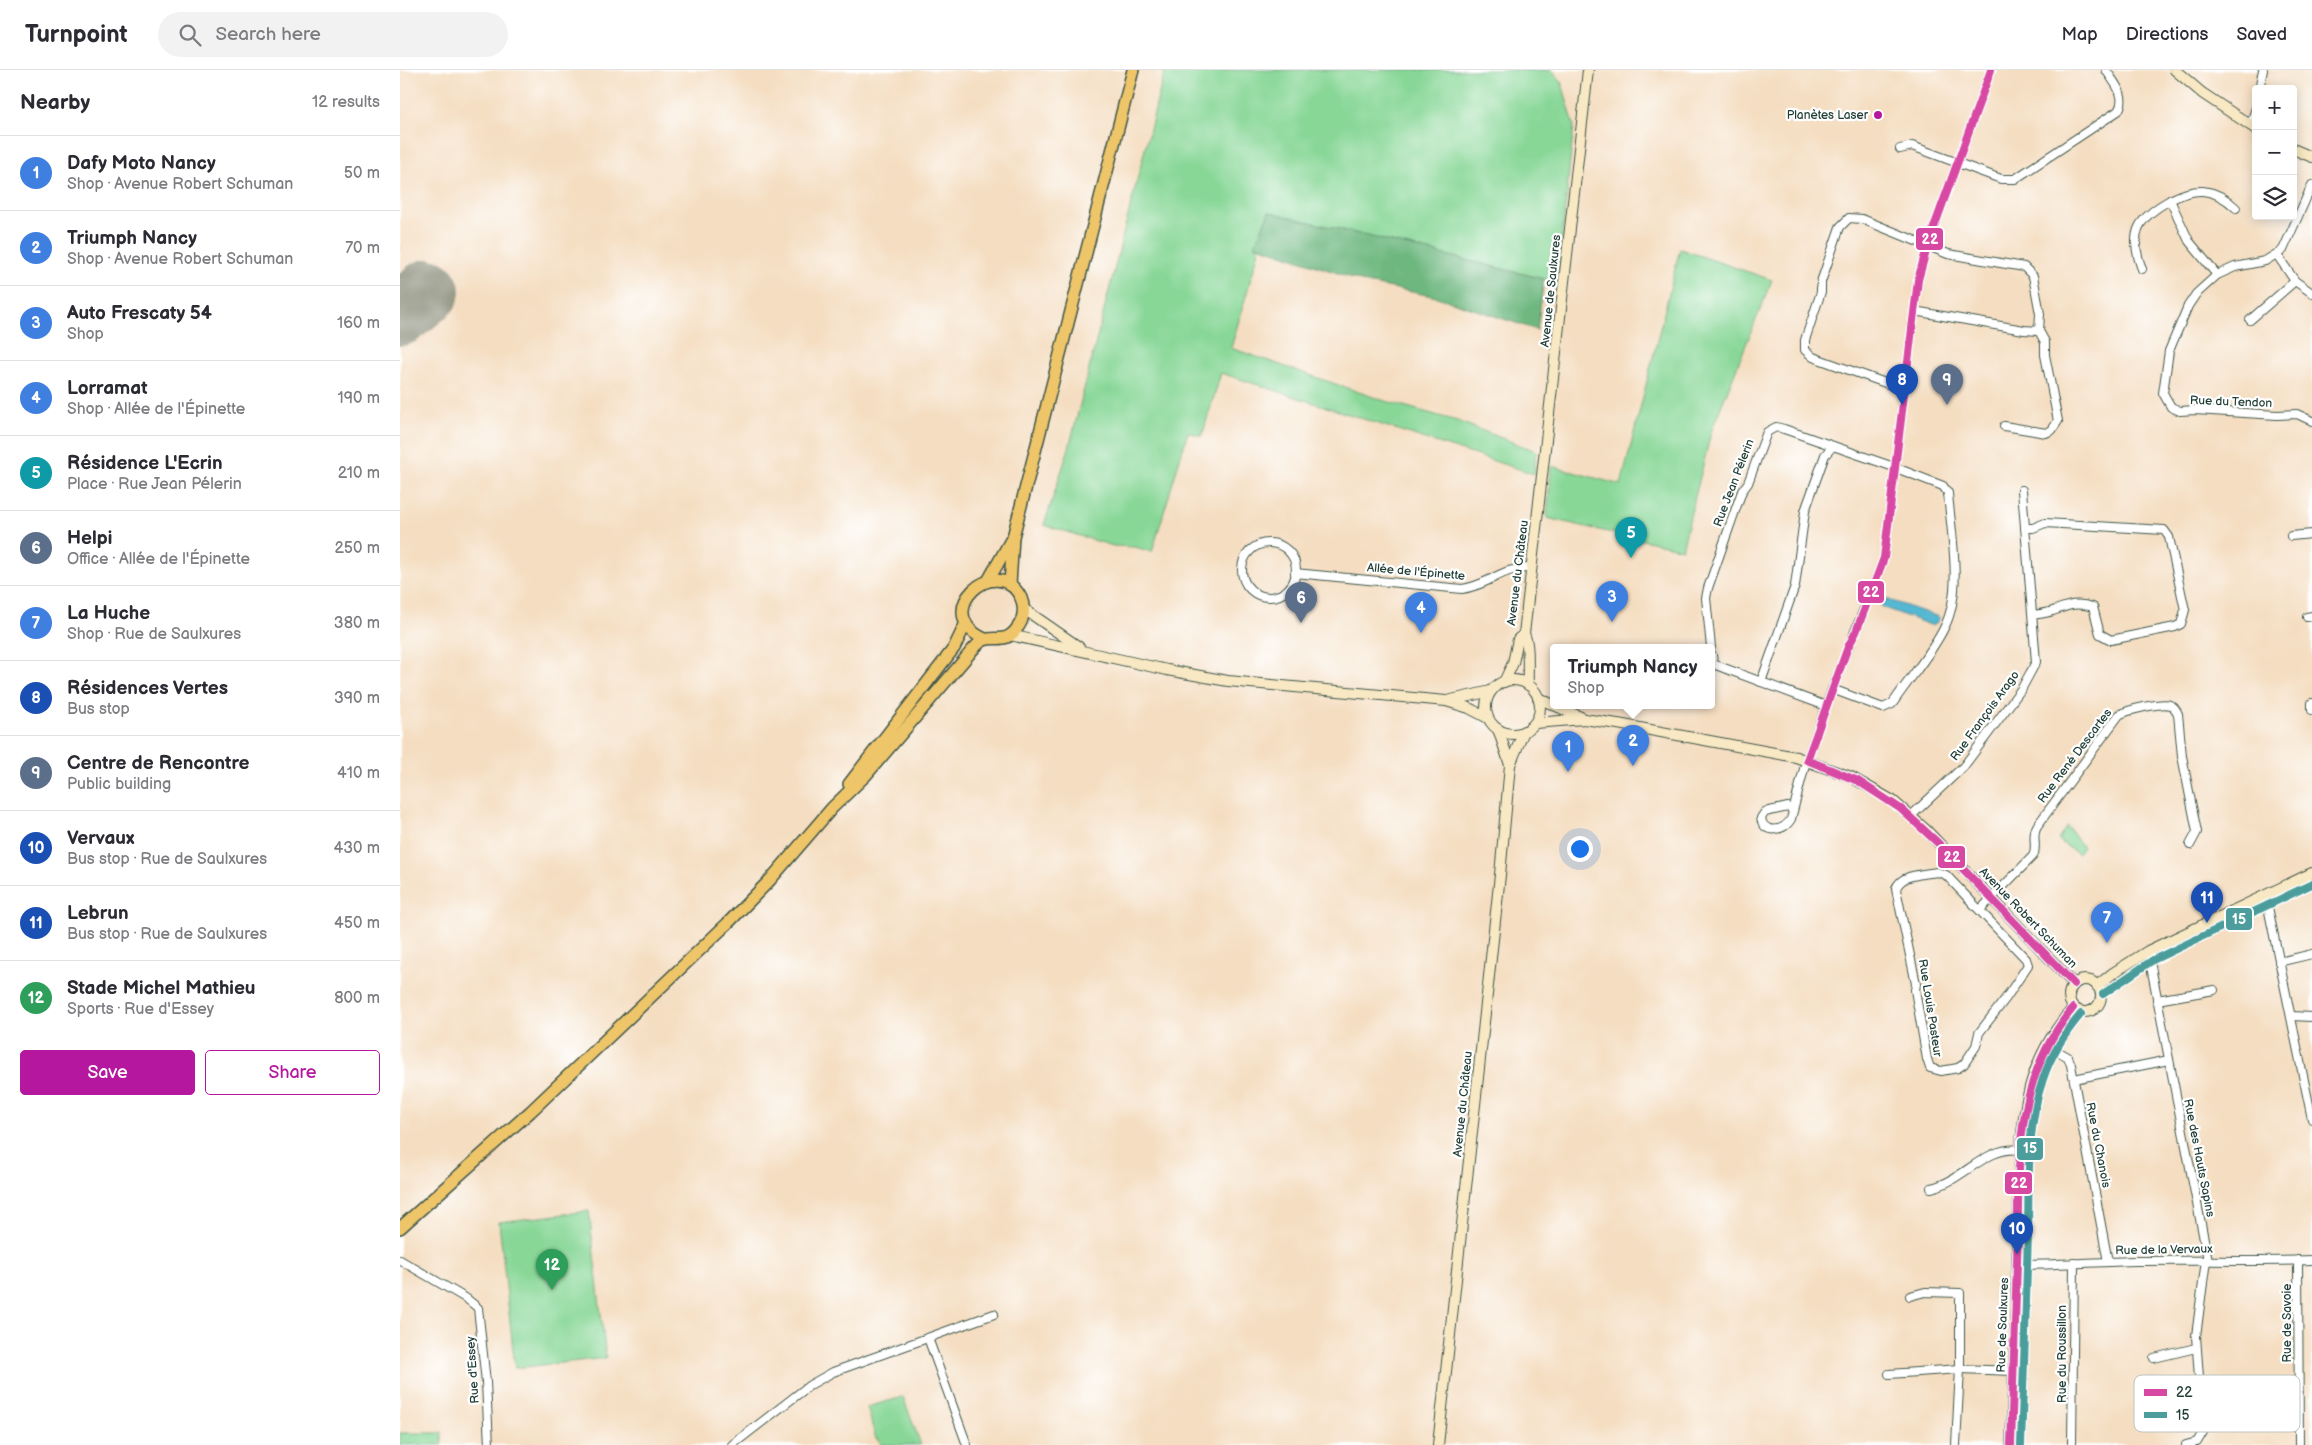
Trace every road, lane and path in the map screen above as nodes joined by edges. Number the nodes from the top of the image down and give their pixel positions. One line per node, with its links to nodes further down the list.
1 (1132, 70): 35 (main road)
2 (1588, 70): 31 (street, Avenue de Saulxures)
3 (1991, 70): 12 (street)
4 (2106, 70): 12 (street)
5 (2175, 70): 8 (street)
6 (2263, 70): 7 (street)
7 (2260, 85)
8 (2252, 127)
9 (1900, 149): 12 (street)
10 (2297, 151): 11 (street)
11 (2312, 157)
12 (1958, 163): 16 (street)
13 (2312, 184): 17 (street)
14 (2170, 200): 15 (street); 18 (street); 19 (street)
15 (2236, 208)
16 (1928, 244): 22 (street); 24 (street); 25 (street)
17 (2277, 255): 19 (street, Rue du Tendon); 20 (street)
18 (2142, 269)
19 (2217, 275): 26 (street, Rue du Tendon)
20 (2294, 281): 21 (street); 23 (street)
21 (2312, 293)
22 (1914, 311): 24 (street); 25 (street)
23 (2250, 320)
24 (2039, 331): 27 (street)
25 (1905, 386): 29 (street)
26 (2312, 421)
27 (2004, 426)
28 (1832, 446): 29 (street, Rue Jean Pélerin); 46 (street, Rue Jean Pélerin); 50 (street)
29 (1896, 468): 52 (street); 52 (street, Rue Jean Pélerin)
30 (2022, 490): 32 (street, Rue François Arago)
31 (1538, 516): 36 (street, Avenue du Château)
32 (2025, 528): 41 (street, Rue François Arago); 41 (street)
33 (2312, 534): 34 (street)
34 (2292, 536)
35 (1012, 537): 38 (main road); 39 (main road)
36 (1531, 568): 37 (street, Allée de l'Épinette); 43 (street, Avenue du Château)
37 (1295, 573): 37 (street)
38 (988, 581): 39 (main road); 42 (main road)
39 (1010, 585): 40 (main road)
40 (1024, 608): 44 (main road); 47 (street)
41 (2032, 614): 70 (street, Rue François Arago)
42 (966, 623): 45 (main road); 68 (main road)
43 (1524, 634): 49 (street, Avenue du Château); 51 (street, Avenue du Château)
44 (1010, 635): 45 (main road); 47 (street)
45 (985, 639): 68 (main road)
46 (1711, 644)
47 (1084, 650): 55 (street)
48 (1715, 661): 50 (street)
49 (1504, 682): 51 (street); 53 (street)
50 (1761, 682): 58 (street)
51 (1528, 685): 54 (street)
52 (1832, 690): 58 (street)
53 (1491, 691): 55 (street); 61 (street)
54 (1538, 698): 57 (street, Avenue Robert Schuman); 63 (street)
55 (1446, 701): 61 (street)
56 (2312, 702): 60 (street)
57 (1550, 703)
58 (1826, 706): 66 (street)
59 (1562, 709): 62 (street, Avenue Robert Schuman)
60 (2312, 710)
61 (1488, 718): 64 (street)
62 (1584, 719): 63 (street, Avenue Robert Schuman); 66 (street, Avenue Robert Schuman)
63 (1535, 723): 65 (street)
64 (1498, 729): 65 (street); 67 (street, Avenue du Château)
65 (1524, 731): 67 (street, Avenue du Château)
66 (1807, 760): 69 (street); 70 (street, Avenue Robert Schuman)
67 (1510, 765): 116 (street, Avenue du Château)
68 (832, 808): 93 (main road)
69 (1793, 810)
70 (1911, 816): 74 (street, Avenue Robert Schuman)
71 (2190, 845): 74 (street, Rue René Descartes)
72 (2312, 873): 73 (street)
73 (2262, 897): 76 (street); 78 (street)
74 (1992, 898): 75 (street); 79 (street, Avenue Robert Schuman)
75 (1980, 910): 75 (street, Rue Louis Pasteur)
76 (2148, 951): 80 (street); 82 (street, Rue des Hauts Sapins)
77 (2312, 954): 78 (street)
78 (2280, 962): 84 (street)
79 (2074, 984): 80 (street); 83 (street)
80 (2097, 986): 83 (street)
81 (2214, 990): 82 (street)
82 (2157, 1000): 87 (street, Rue des Hauts Sapins)
83 (2073, 1008): 86 (street, Rue de Saulxures)
84 (2291, 1016): 85 (street); 89 (street)
85 (2312, 1017)
86 (2046, 1045): 88 (street, Rue du Chanois); 91 (street, Rue de Saulxures)
87 (2169, 1060): 88 (street); 95 (street, Rue des Hauts Sapins)
88 (2074, 1078): 98 (street, Rue du Chanois)
89 (2311, 1107): 90 (street)
90 (2312, 1119)
91 (2021, 1150): 92 (street); 100 (street, Rue de Saulxures)
92 (1931, 1188)
93 (400, 1228)
94 (400, 1260): 113 (street, Rue d'Essey)
95 (2207, 1260): 96 (street, Rue de la Vervaux); 98 (street, Rue de la Vervaux); 104 (street, Rue des Hauts Sapins)
96 (2298, 1260): 97 (street, Rue de la Vervaux); 110 (street, Rue de Savoie)
97 (2312, 1260)
98 (2108, 1262): 99 (street, Rue de la Vervaux)
99 (2074, 1263): 100 (street, Rue de la Vervaux); 119 (street, Rue du Roussillon)
100 (2017, 1265): 107 (street, Rue de Saulxures)
101 (1910, 1296): 106 (street)
102 (994, 1314): 103 (street)
103 (928, 1338): 114 (street); 115 (street)
104 (2196, 1348): 105 (street); 109 (street, Rue des Hauts Sapins)
105 (2154, 1358)
106 (1960, 1369): 107 (street); 108 (street); 117 (street)
107 (2014, 1371): 118 (street, Rue de Saulxures)
108 (1889, 1374)
109 (2198, 1375)
110 (2299, 1375)
111 (2203, 1432): 120 (street, Rue des Hauts Sapins)
112 (2299, 1432): 121 (street, Rue de Savoie)
113 (489, 1445)
114 (732, 1445)
115 (966, 1445)
116 (1438, 1445)
117 (1956, 1445)
118 (2011, 1445)
119 (2072, 1445)
120 (2186, 1445)
121 (2299, 1445)

